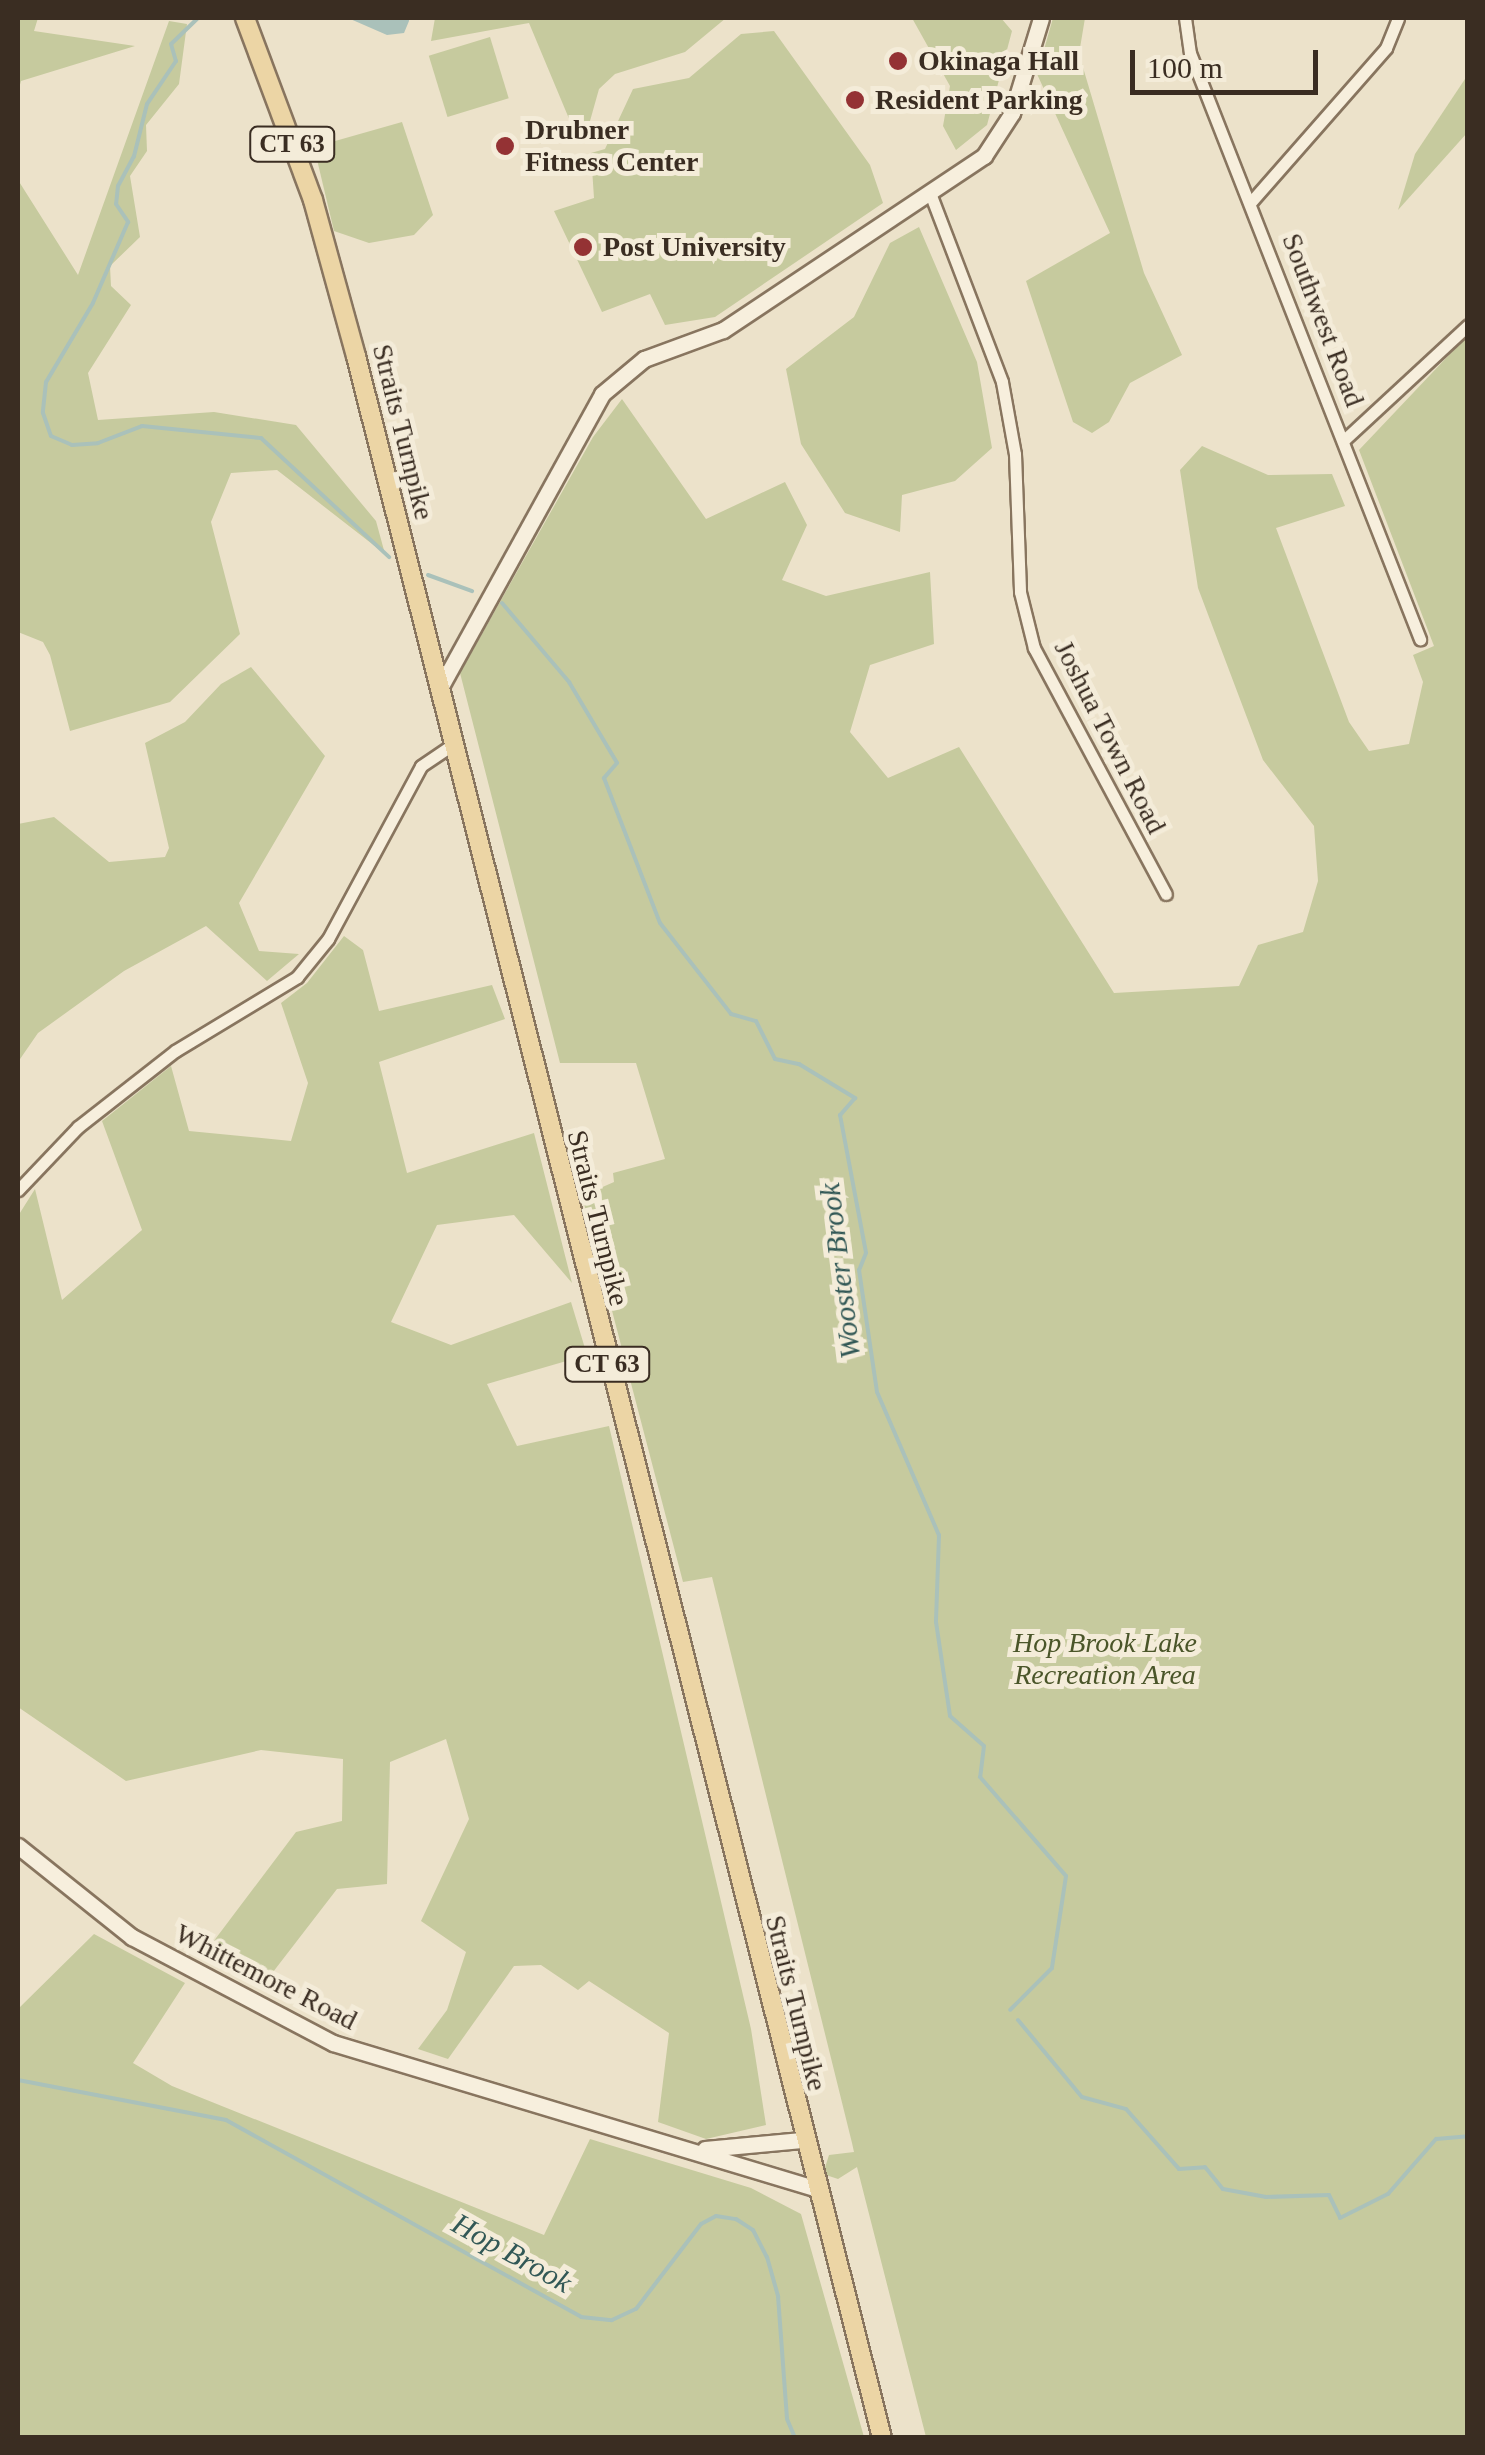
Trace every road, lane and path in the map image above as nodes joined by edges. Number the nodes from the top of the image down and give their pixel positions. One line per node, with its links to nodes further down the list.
1 (245, 18): 10 (main road, Straits Turnpike / CT 63)
2 (1041, 18): 5 (main road)
3 (1185, 18): 6 (street, Southwest Road)
4 (1398, 18): 6 (street)
5 (930, 192): 10 (main road); 12 (street, Joshua Town Road)
6 (1250, 203): 8 (street, Southwest Road)
7 (1468, 325): 8 (street)
8 (1344, 440): 9 (street, Southwest Road)
9 (1420, 639)
10 (441, 686): 11 (main road, Straits Turnpike / CT 63)
11 (451, 746): 13 (street); 15 (main road, Straits Turnpike / CT 63)
12 (1166, 894)
13 (18, 1190)
14 (18, 1846): 16 (main road, Whittemore Road)
15 (802, 2140): 16 (main road, Whittemore Road); 17 (main road, Straits Turnpike / CT 63)
16 (692, 2150): 17 (main road, Whittemore Road)
17 (814, 2188): 18 (main road, Straits Turnpike / CT 63)
18 (882, 2438)

